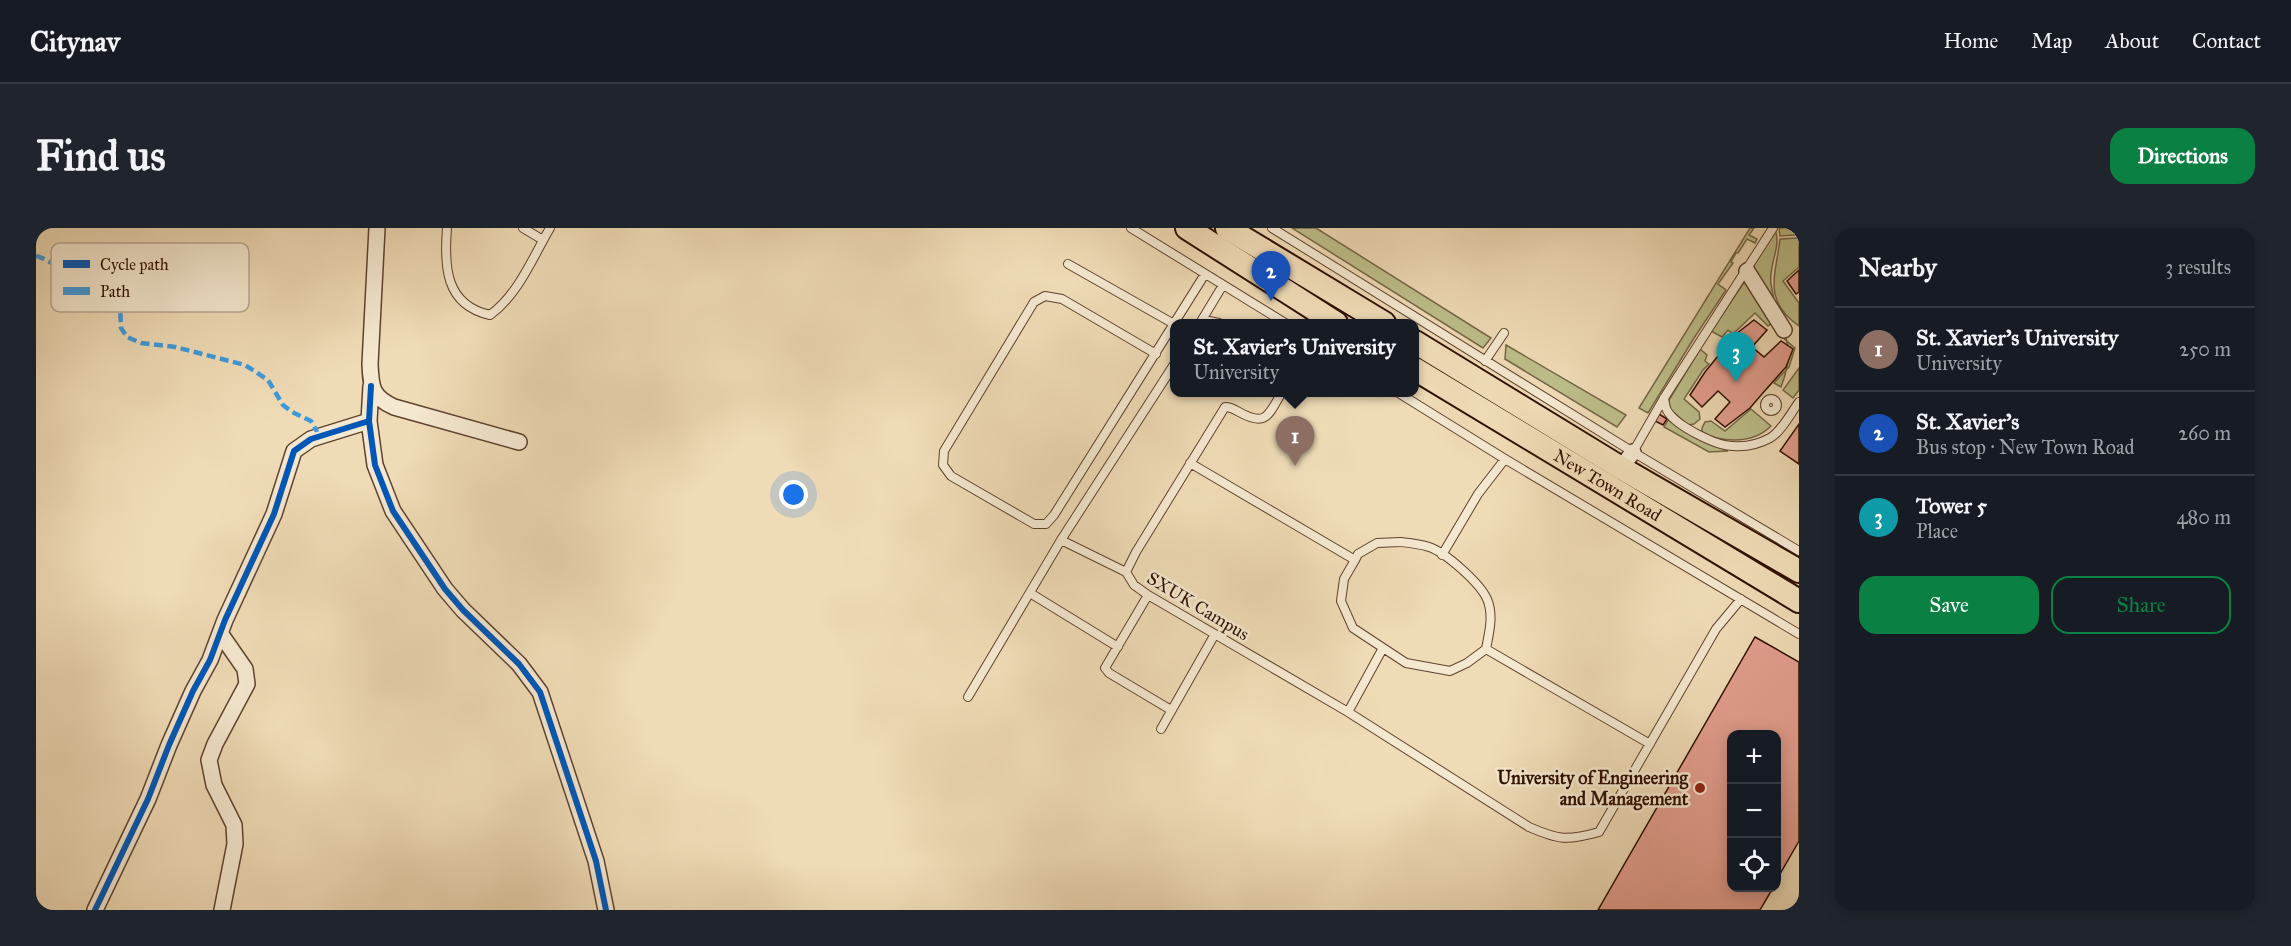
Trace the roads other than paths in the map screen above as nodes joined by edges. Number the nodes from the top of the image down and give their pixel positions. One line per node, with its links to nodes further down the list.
1 (377, 228): 31 (street)
2 (447, 228): 10 (lane)
3 (523, 228): 10 (lane)
4 (550, 228): 10 (lane)
5 (1131, 228): 13 (lane)
6 (1187, 228): 18 (main road)
7 (1227, 228): 19 (main road)
8 (1272, 228): 20 (lane)
9 (1773, 228): 12 (lane)
10 (543, 240)
11 (1068, 264): 22 (lane)
12 (1747, 271): 23 (street); 34 (lane)
13 (1205, 274): 14 (lane); 15 (lane)
14 (1223, 285): 16 (lane); 17 (lane)
15 (1177, 319)
16 (1204, 319)
17 (1278, 319)
18 (1328, 319)
19 (1376, 319)
20 (1418, 319)
21 (1419, 320): 28 (lane)
22 (1170, 322)
23 (1784, 330)
24 (1170, 331): 27 (lane)
25 (1504, 333): 28 (lane)
26 (1419, 344): 41 (main road, New Town Road)
27 (1156, 354): 27 (lane)
28 (1485, 361): 41 (lane)
29 (1170, 371): 43 (lane)
30 (1419, 371): 52 (main road, New Town Road)
31 (371, 386): 38 (street); 39 (street)
32 (1279, 397): 42 (lane, SXUK Campus)
33 (1404, 397): 40 (lane)
34 (1664, 398): 37 (lane); 41 (lane)
35 (1799, 402): 37 (lane)
36 (1775, 410): 37 (lane)
37 (1786, 419)
38 (369, 421): 53 (street); 66 (street)
39 (519, 442)
40 (1505, 459): 45 (lane); 51 (lane)
41 (1627, 460): 44 (lane); 47 (main road, New Town Road)
42 (1190, 463): 46 (lane); 48 (lane, SXUK Campus)
43 (1061, 540): 48 (lane); 49 (lane)
44 (1799, 551)
45 (1442, 555): 46 (lane); 58 (lane)
46 (1355, 560): 57 (lane)
47 (1799, 571)
48 (1126, 572): 50 (lane, SXUK Campus)
49 (1030, 593): 56 (lane); 59 (lane)
50 (1148, 595): 54 (lane, SXUK Campus); 56 (lane)
51 (1741, 599): 55 (lane); 63 (lane, SXUK Campus)
52 (1799, 601)
53 (220, 633): 64 (street); 65 (street)
54 (1215, 634): 60 (lane); 61 (lane, SXUK Campus)
55 (1799, 634)
56 (1118, 647): 60 (lane)
57 (1383, 648): 58 (lane); 61 (lane)
58 (1486, 649): 63 (lane)
59 (968, 697)
60 (1171, 710): 62 (lane)
61 (1348, 712): 63 (lane, SXUK Campus)
62 (1161, 729)
63 (1650, 744)
64 (95, 910)
65 (222, 910)
66 (606, 910)

